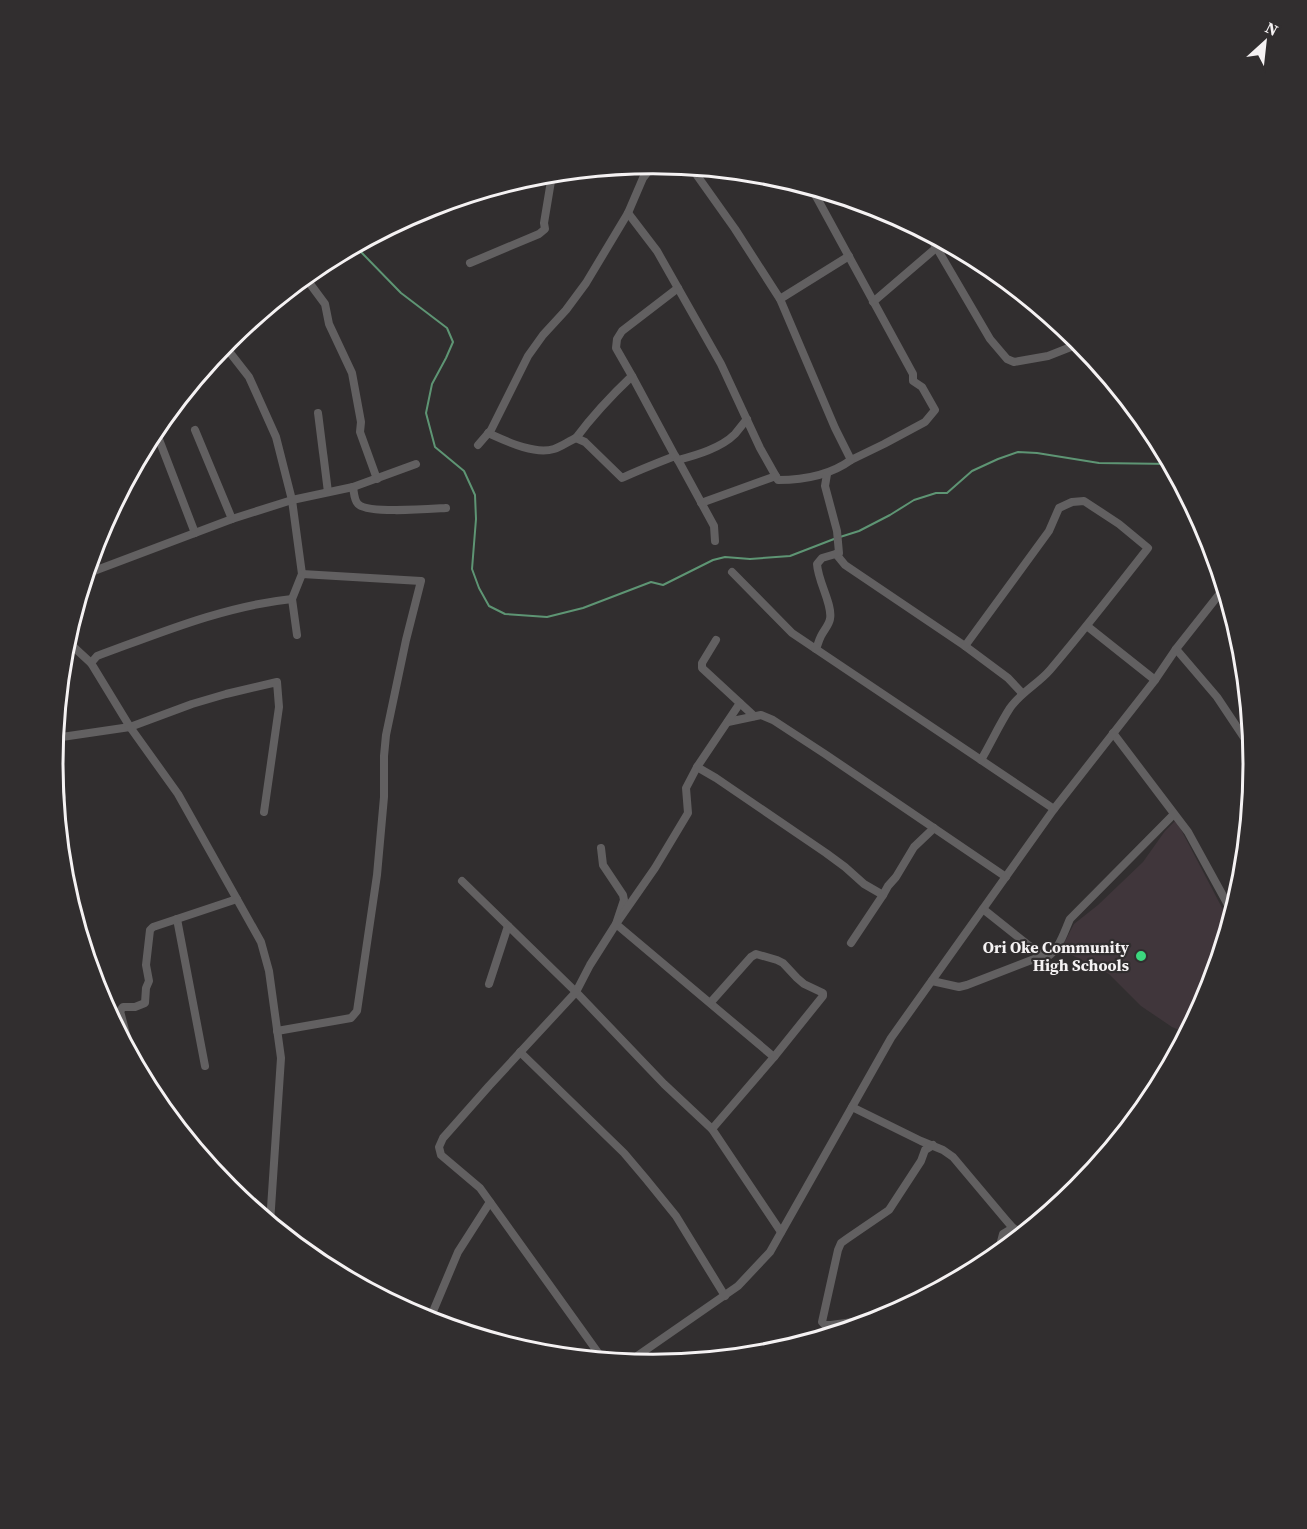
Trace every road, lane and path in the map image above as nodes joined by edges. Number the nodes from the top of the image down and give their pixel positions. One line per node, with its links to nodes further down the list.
1 (645, 174): 5 (street)
2 (697, 176): 11 (street)
3 (551, 183): 8 (street)
4 (822, 199): 7 (street)
5 (628, 213): 10 (street); 19 (street)
6 (936, 248): 12 (street); 13 (street)
7 (849, 256): 11 (street); 12 (street)
8 (470, 263)
9 (310, 284): 28 (street)
10 (678, 288): 15 (street); 17 (street)
11 (780, 299): 24 (street)
12 (873, 302): 24 (street)
13 (1071, 347)
14 (230, 353): 31 (street)
15 (633, 376): 20 (street); 23 (street)
16 (318, 413): 30 (street)
17 (747, 419): 23 (street); 27 (street)
18 (195, 430): 34 (street)
19 (488, 433): 20 (street); 22 (street)
20 (576, 438): 23 (street)
21 (160, 441): 35 (street)
22 (478, 445)
23 (677, 458): 32 (street)
24 (851, 460): 26 (street)
25 (416, 464): 28 (street)
26 (827, 474): 27 (street); 37 (street)
27 (776, 476): 32 (street)
28 (377, 479): 29 (street)
29 (353, 487): 30 (street); 33 (street)
30 (328, 492): 31 (street)
31 (292, 500): 34 (street); 40 (street)
32 (701, 503): 36 (street)
33 (446, 508)
34 (232, 519): 35 (street)
35 (195, 533): 38 (street)
36 (715, 541)
37 (836, 554): 46 (street); 48 (street)
38 (96, 570)
39 (732, 572): 48 (street)
40 (302, 573): 42 (street); 83 (street)
41 (1219, 595): 49 (street)
42 (292, 599): 44 (street); 50 (street)
43 (1087, 626): 46 (street); 51 (street); 52 (street)
44 (297, 635)
45 (716, 640): 53 (street)
46 (965, 646): 52 (street)
47 (74, 648): 50 (street)
48 (816, 649): 60 (street)
49 (1176, 649): 51 (street); 58 (street)
50 (91, 663): 56 (street)
51 (1155, 680): 57 (street)
52 (1022, 693): 60 (street)
53 (740, 703): 54 (street); 55 (street)
54 (753, 716): 55 (street); 65 (street)
55 (728, 722): 61 (street)
56 (130, 727): 59 (street); 63 (street); 70 (street)
57 (1113, 733): 62 (street); 64 (street)
58 (1243, 736)
59 (64, 737)
60 (981, 760): 62 (street)
61 (697, 767): 69 (street); 74 (street)
62 (1054, 809): 67 (street)
63 (264, 812)
64 (1174, 813): 71 (street); 77 (street)
65 (934, 828): 67 (street); 69 (street)
66 (601, 848): 74 (street)
67 (1006, 878): 72 (street)
68 (462, 881): 75 (street)
69 (883, 895): 76 (street)
70 (237, 899): 73 (street); 83 (street)
71 (1227, 904)
72 (984, 909): 77 (street); 78 (street)
73 (177, 919): 82 (street); 86 (street)
74 (616, 924): 80 (street); 81 (street)
75 (508, 926): 79 (street); 80 (street)
76 (851, 943)
77 (1042, 956): 78 (street)
78 (932, 981): 87 (street)
79 (489, 984)
80 (576, 992): 84 (street); 88 (street)
81 (711, 1002): 85 (street); 85 (street)
82 (124, 1026)
83 (277, 1031): 93 (street)
84 (520, 1052): 92 (street); 98 (street)
85 (774, 1057): 88 (street)
86 (205, 1066)
87 (852, 1107): 89 (street); 96 (street)
88 (712, 1129): 96 (street)
89 (921, 1141): 90 (street); 91 (street)
90 (933, 1145): 91 (street); 94 (street)
91 (925, 1150): 100 (street)
92 (490, 1202): 99 (street); 101 (street)
93 (271, 1214)
94 (1013, 1228): 95 (street); 97 (street)
95 (1017, 1230)
96 (781, 1232): 98 (street)
97 (1001, 1242)
98 (725, 1296): 102 (street)
99 (433, 1312)
100 (848, 1322)
101 (598, 1352)
102 (639, 1355)

